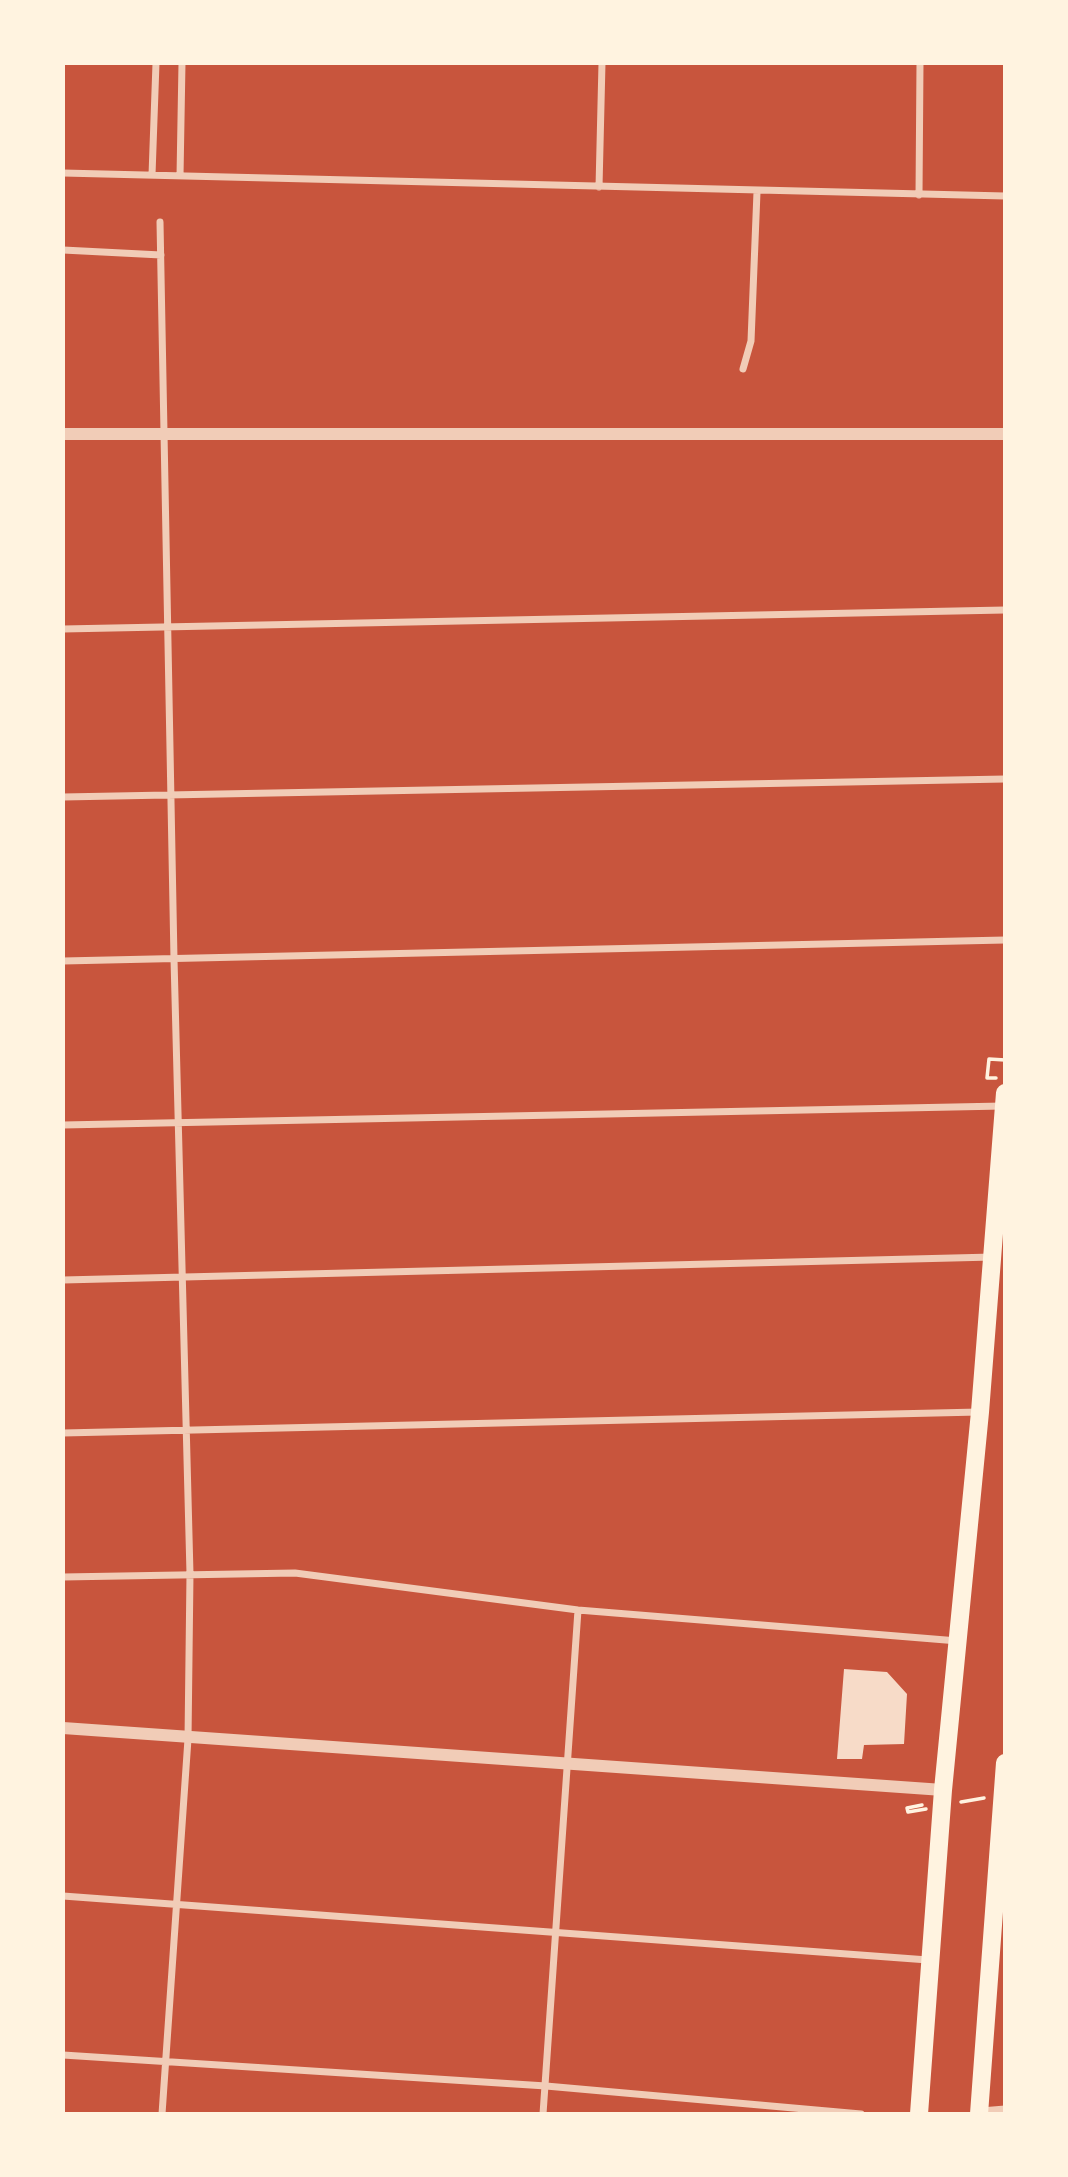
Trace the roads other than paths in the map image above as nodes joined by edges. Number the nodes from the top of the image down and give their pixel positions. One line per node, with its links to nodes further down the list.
1 (156, 63): 6 (street)
2 (182, 63): 7 (street)
3 (602, 63): 8 (street)
4 (919, 63): 10 (street)
5 (63, 173): 6 (street)
6 (152, 175): 7 (street)
7 (180, 176): 8 (street)
8 (599, 187): 9 (street)
9 (757, 192): 10 (street); 15 (street)
10 (919, 195): 11 (street)
11 (1005, 196)
12 (160, 222): 14 (street)
13 (63, 250): 14 (street)
14 (161, 255): 16 (street)
15 (743, 369)
16 (165, 433): 17 (street); 18 (street); 20 (street)
17 (1005, 433)
18 (63, 434)
19 (1005, 610): 20 (street)
20 (169, 627): 21 (street); 23 (street)
21 (63, 629)
22 (1005, 779): 23 (street)
23 (173, 794): 24 (street); 26 (street)
24 (63, 797)
25 (1005, 940): 26 (street)
26 (174, 959): 27 (street); 30 (street)
27 (63, 961)
28 (1005, 1093): 29 (main road)
29 (1004, 1106): 30 (street); 32 (main road)
30 (178, 1123): 31 (street); 33 (street)
31 (63, 1125)
32 (993, 1257): 33 (street); 35 (main road)
33 (181, 1278): 34 (street); 36 (street)
34 (63, 1280)
35 (980, 1412): 36 (street); 41 (main road)
36 (186, 1431): 37 (street); 38 (street)
37 (63, 1433)
38 (190, 1574): 39 (street); 40 (street); 43 (street)
39 (63, 1577)
40 (578, 1610): 41 (street); 44 (street)
41 (958, 1641): 46 (main road)
42 (63, 1728): 43 (street)
43 (188, 1739): 44 (street); 48 (street)
44 (567, 1764): 46 (street); 49 (street)
45 (1005, 1774): 50 (main road)
46 (949, 1797): 51 (main road)
47 (63, 1896): 48 (street)
48 (178, 1905): 49 (street); 53 (street)
49 (558, 1932): 51 (street); 54 (street)
50 (998, 1953): 56 (main road)
51 (930, 1960): 60 (main road)
52 (63, 2054): 53 (street)
53 (166, 2063): 54 (street); 57 (street)
54 (546, 2086): 58 (street); 59 (street)
55 (1005, 2109): 56 (street)
56 (979, 2113)
57 (162, 2114)
58 (543, 2114)
59 (861, 2114)
60 (919, 2114)

